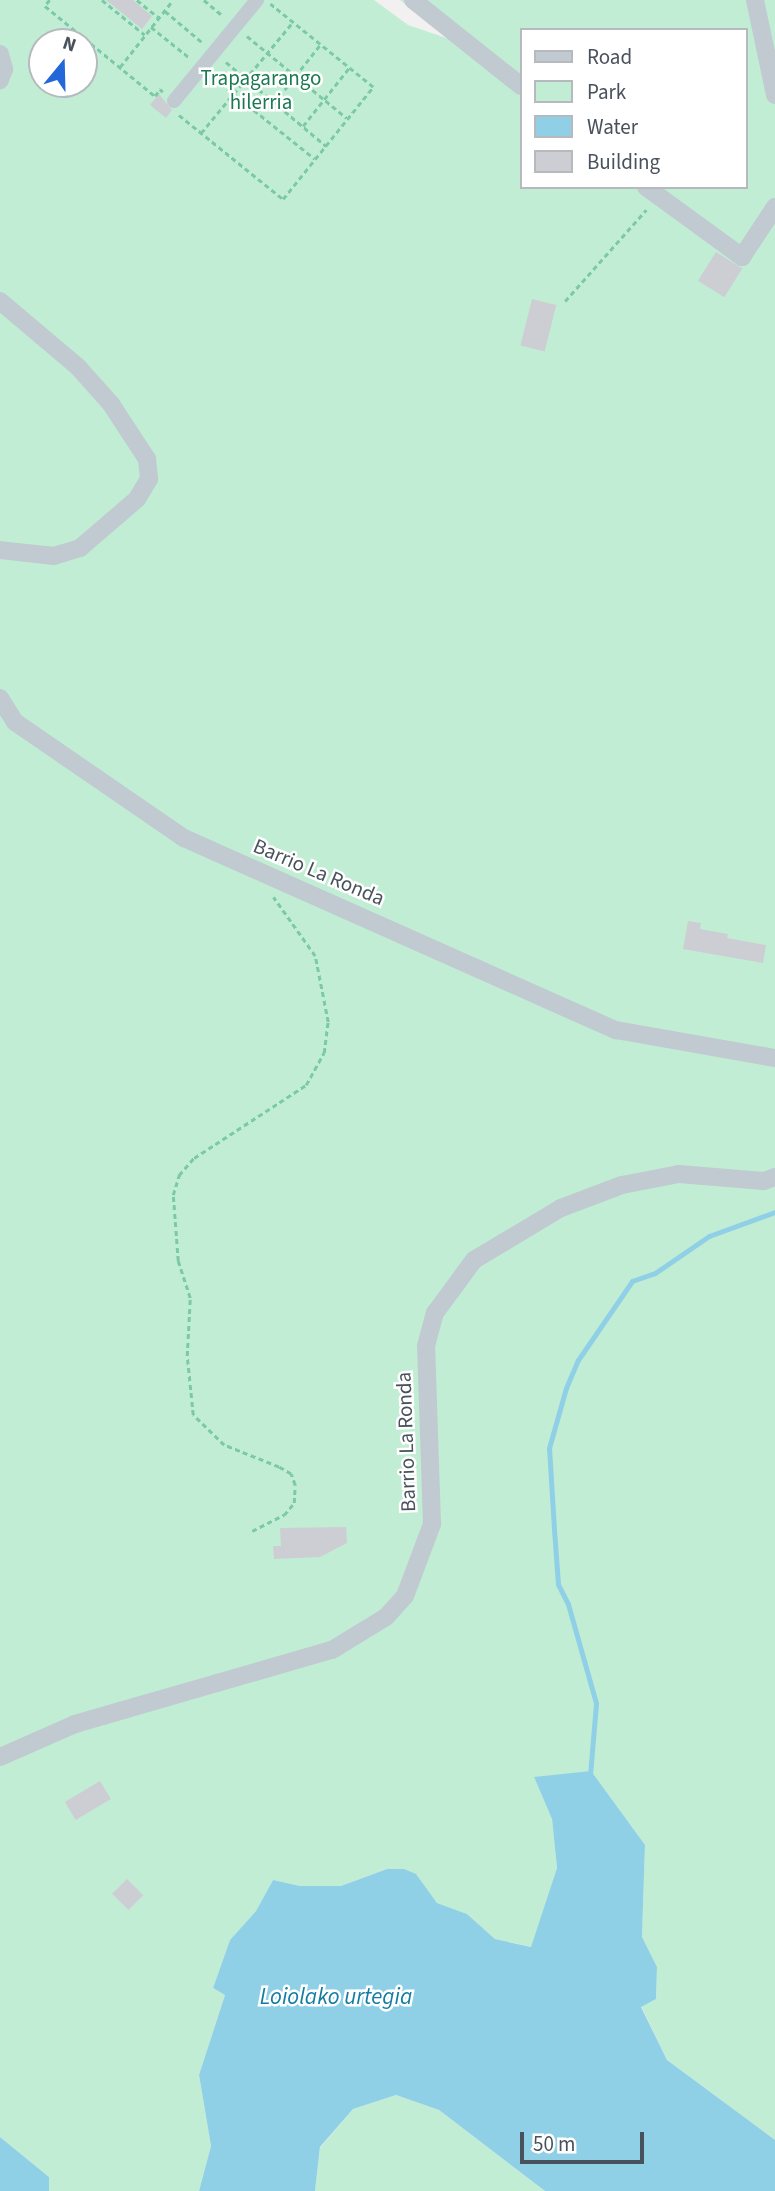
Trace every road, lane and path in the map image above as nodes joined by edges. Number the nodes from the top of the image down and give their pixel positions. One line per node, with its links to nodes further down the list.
1 (50, 0): 22 (path)
2 (102, 0): 17 (path)
3 (137, 0): 11 (path)
4 (147, 0): 11 (path)
5 (173, 0): 12 (path)
6 (204, 0): 16 (path)
7 (257, 0): 16 (street)
8 (264, 0): 14 (path)
9 (413, 0): 28 (street)
10 (755, 0): 30 (street)
11 (143, 5): 13 (path)
12 (164, 11): 13 (path); 19 (path)
13 (159, 18): 15 (path)
14 (292, 23): 18 (path); 20 (path)
15 (151, 27): 17 (path); 23 (path)
16 (236, 27): 19 (street); 20 (path)
17 (145, 35): 22 (path)
18 (321, 45): 24 (path); 25 (path)
19 (214, 52): 23 (street); 26 (path)
20 (268, 53): 25 (path); 26 (path)
21 (0, 54): 27 (street)
22 (120, 67): 32 (path)
23 (202, 68): 29 (path); 32 (street)
24 (349, 68): 31 (path); 34 (path)
25 (296, 76): 31 (path); 33 (path)
26 (246, 79): 29 (path); 33 (path)
27 (0, 80)
28 (520, 85)
29 (234, 94): 36 (path); 38 (path)
30 (775, 95)
31 (324, 100): 34 (path); 35 (path)
32 (174, 101): 36 (path)
33 (274, 103): 35 (path)
34 (348, 119): 37 (path)
35 (303, 127): 37 (path)
36 (201, 133): 38 (path)
37 (326, 146): 38 (path)
38 (315, 160)
39 (651, 192): 40 (street); 42 (path)
40 (775, 207)
41 (0, 301): 43 (street)
42 (565, 301)
43 (0, 550)
44 (0, 698): 46 (street, Barrio La Ronda)
45 (267, 889): 48 (path)
46 (775, 1058)
47 (775, 1177): 49 (street, Barrio La Ronda)
48 (252, 1531)
49 (0, 1756)

